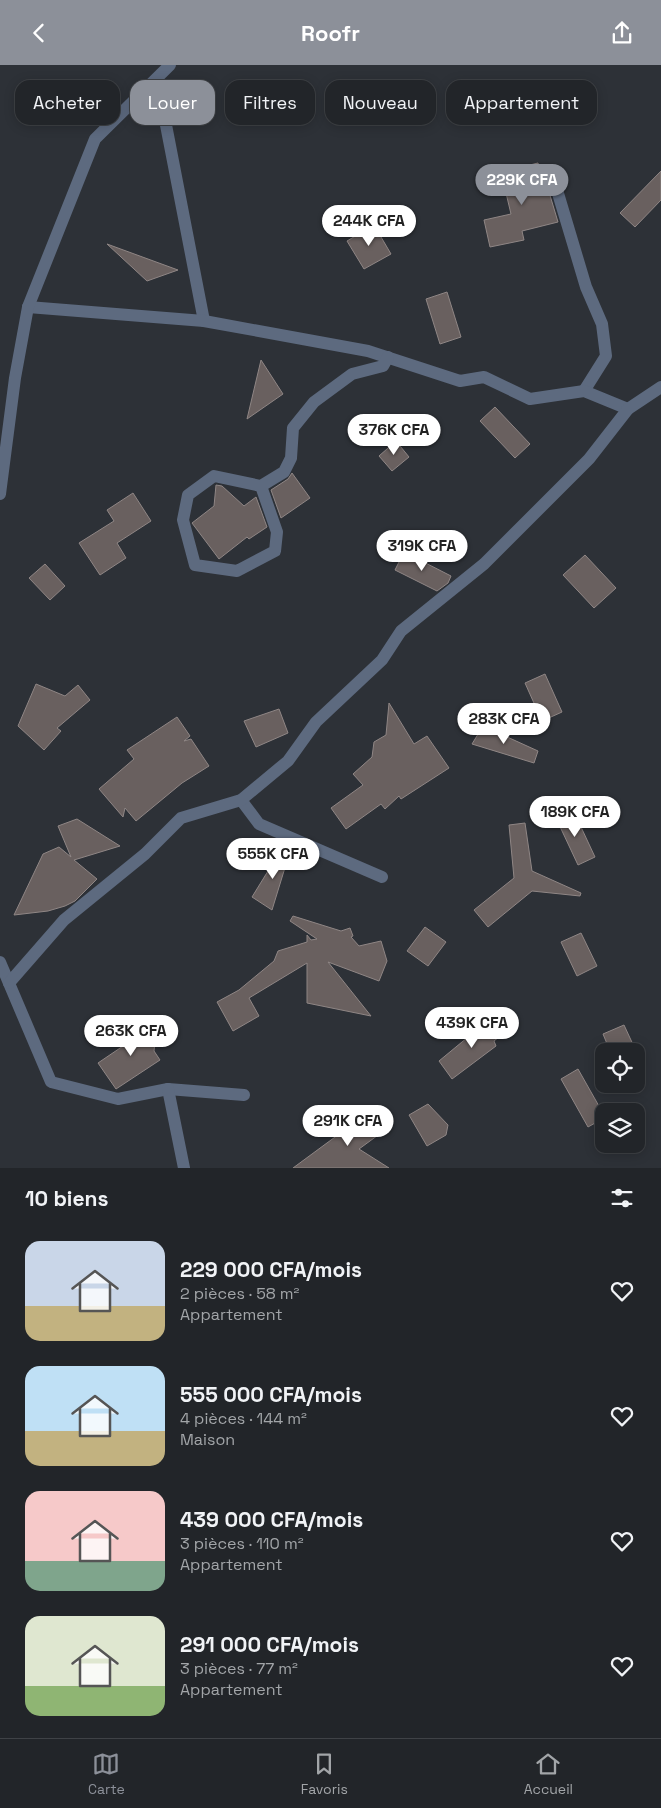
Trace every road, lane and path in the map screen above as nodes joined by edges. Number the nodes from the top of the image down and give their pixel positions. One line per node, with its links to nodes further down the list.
1 (170, 65): 4 (street)
2 (166, 125): 5 (street)
3 (558, 190): 8 (street)
4 (28, 307): 5 (street); 11 (street)
5 (204, 321): 6 (street)
6 (388, 357): 8 (street); 10 (street)
7 (661, 387): 9 (street)
8 (584, 391): 9 (street)
9 (628, 409): 12 (street)
10 (261, 486): 10 (street)
11 (0, 494)
12 (240, 800): 13 (street); 15 (street)
13 (382, 877)
14 (0, 962): 15 (street)
15 (9, 983): 16 (street)
16 (168, 1089): 17 (street); 18 (street)
17 (244, 1095)
18 (184, 1168)

